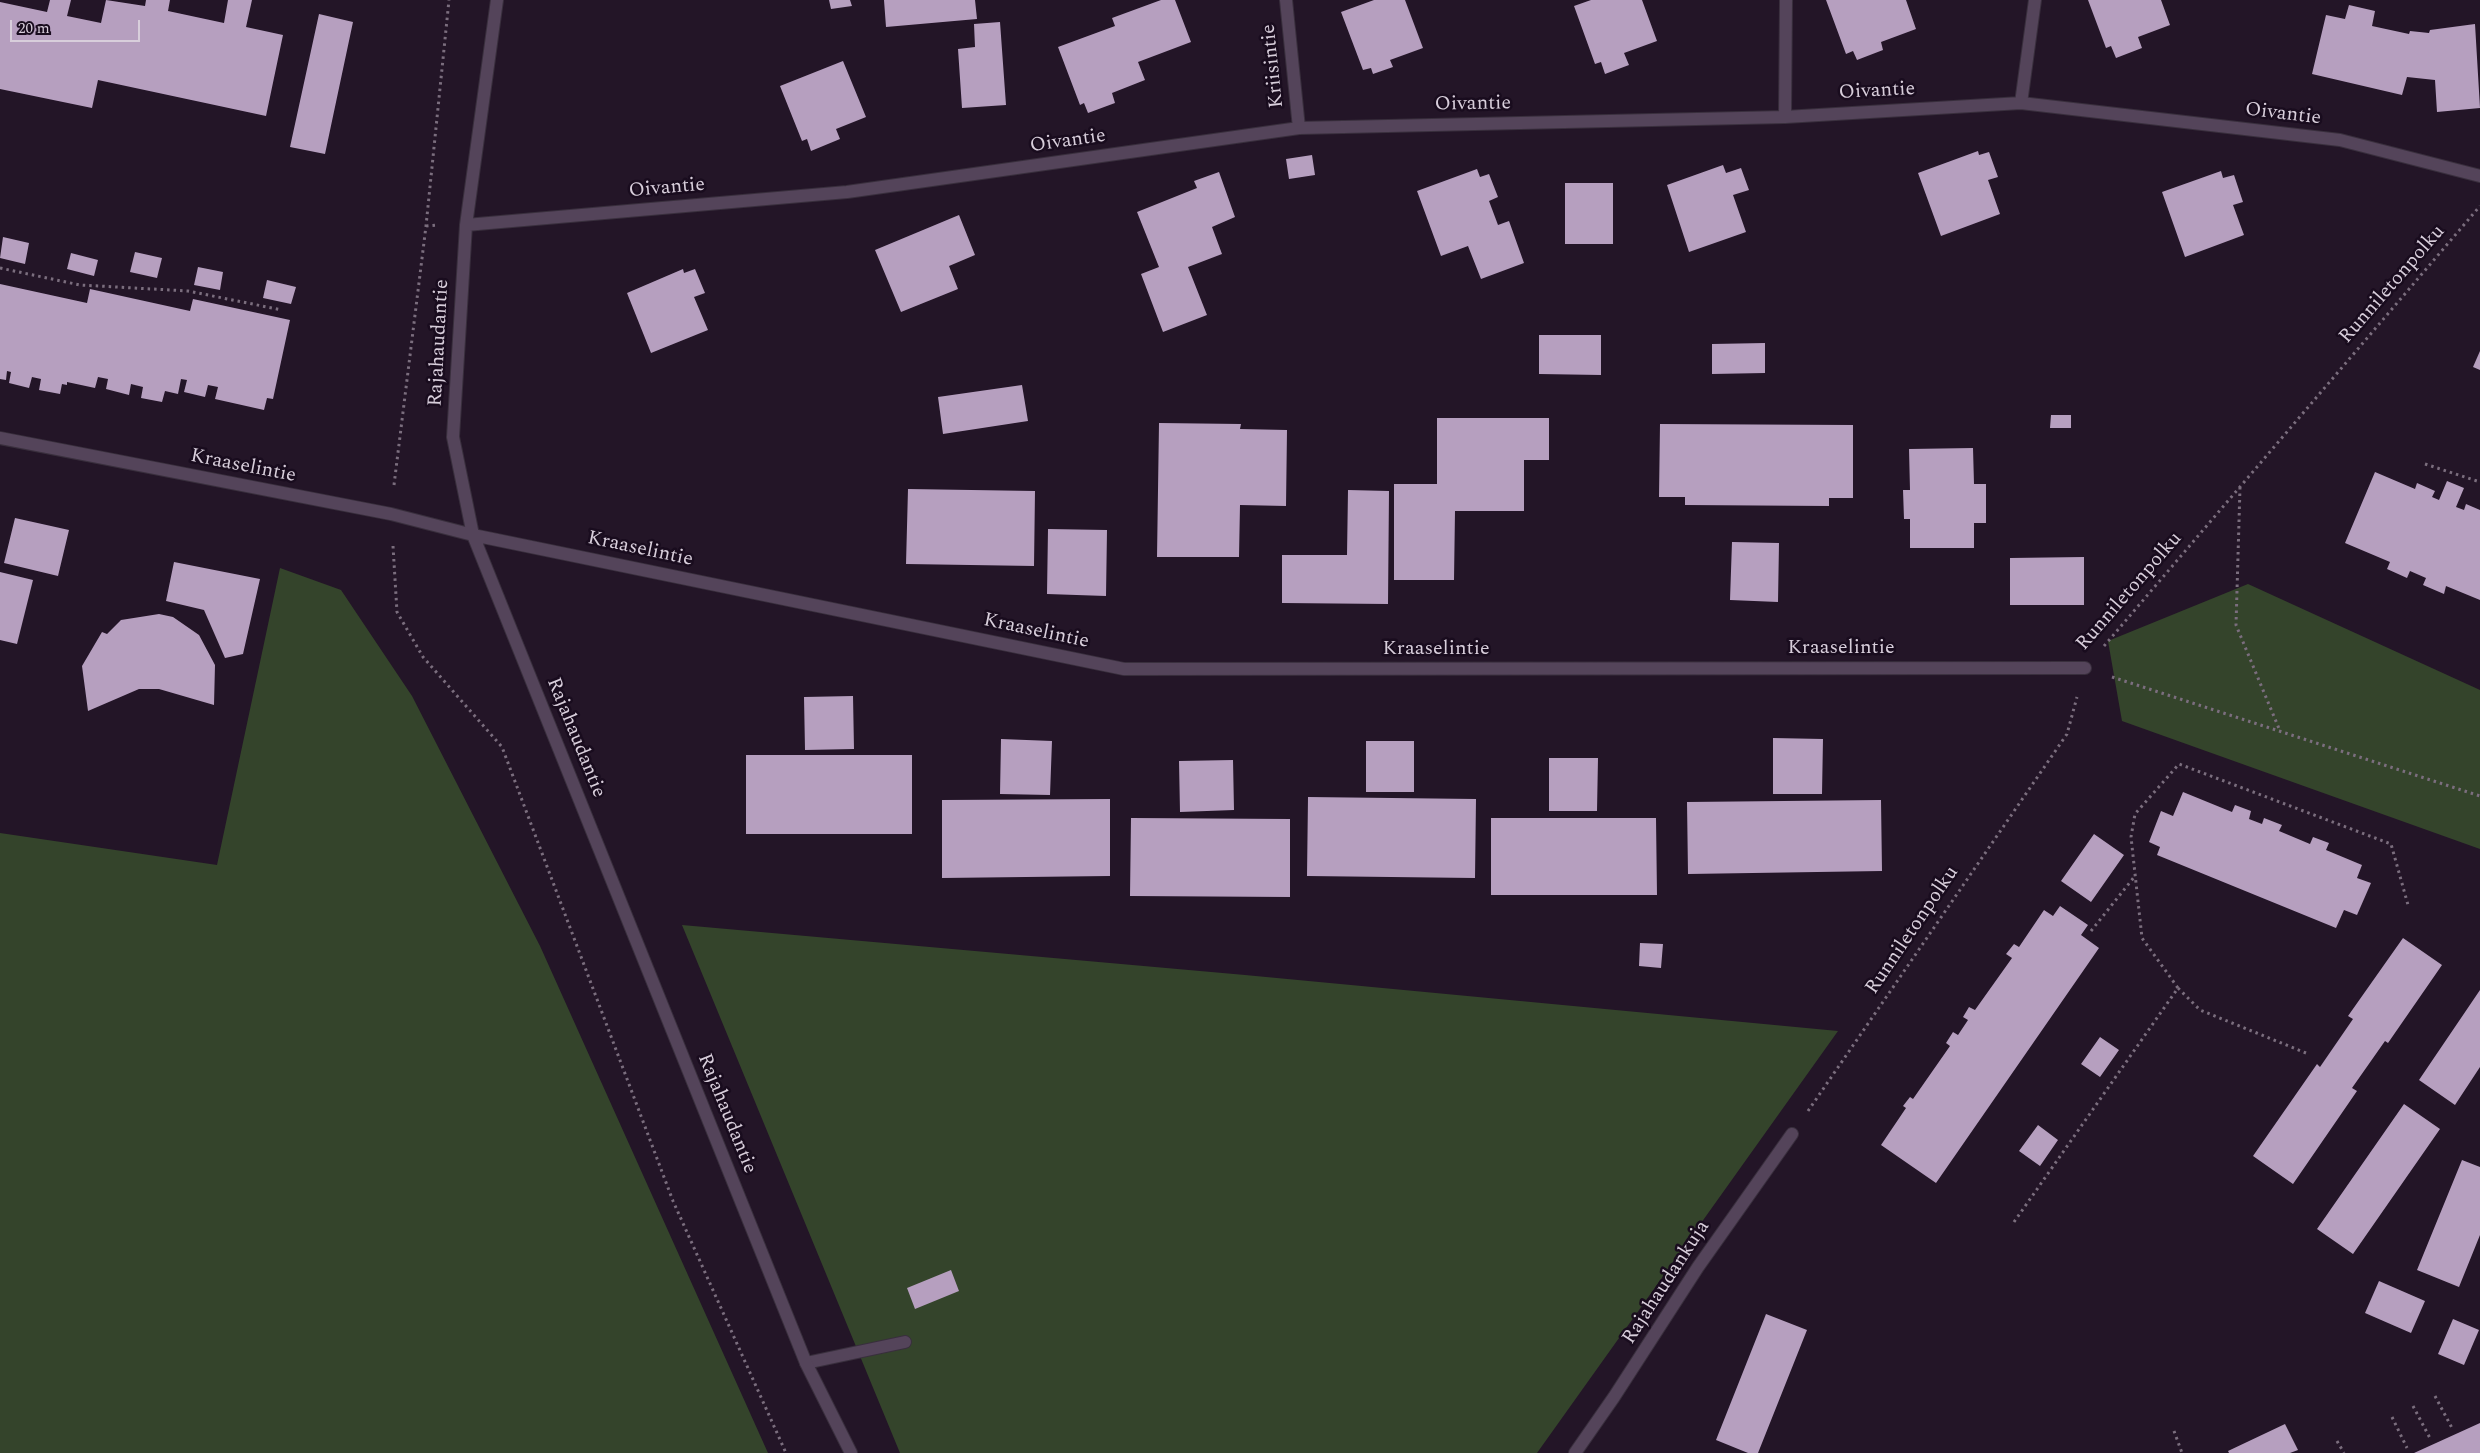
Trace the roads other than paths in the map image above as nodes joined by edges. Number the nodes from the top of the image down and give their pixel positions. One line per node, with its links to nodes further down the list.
1 (497, 0): 9 (street, Rajahaudantie)
2 (1286, 0): 7 (street, Kriisintie)
3 (1786, 0): 6 (street)
4 (2035, 0): 5 (street)
5 (2021, 103): 6 (street, Oivantie); 8 (street, Oivantie)
6 (1785, 117): 7 (street, Oivantie)
7 (1299, 128): 9 (street, Oivantie)
8 (2480, 176)
9 (466, 224): 11 (street, Rajahaudantie)
10 (0, 438): 11 (street, Kraaselintie)
11 (473, 535): 12 (street, Kraaselintie); 15 (street, Rajahaudantie)
12 (2085, 668)
13 (1792, 1134): 17 (street, Rajahaudankuja)
14 (905, 1342): 15 (street)
15 (806, 1363): 16 (street, Rajahaudantie)
16 (851, 1453)
17 (1575, 1453)

